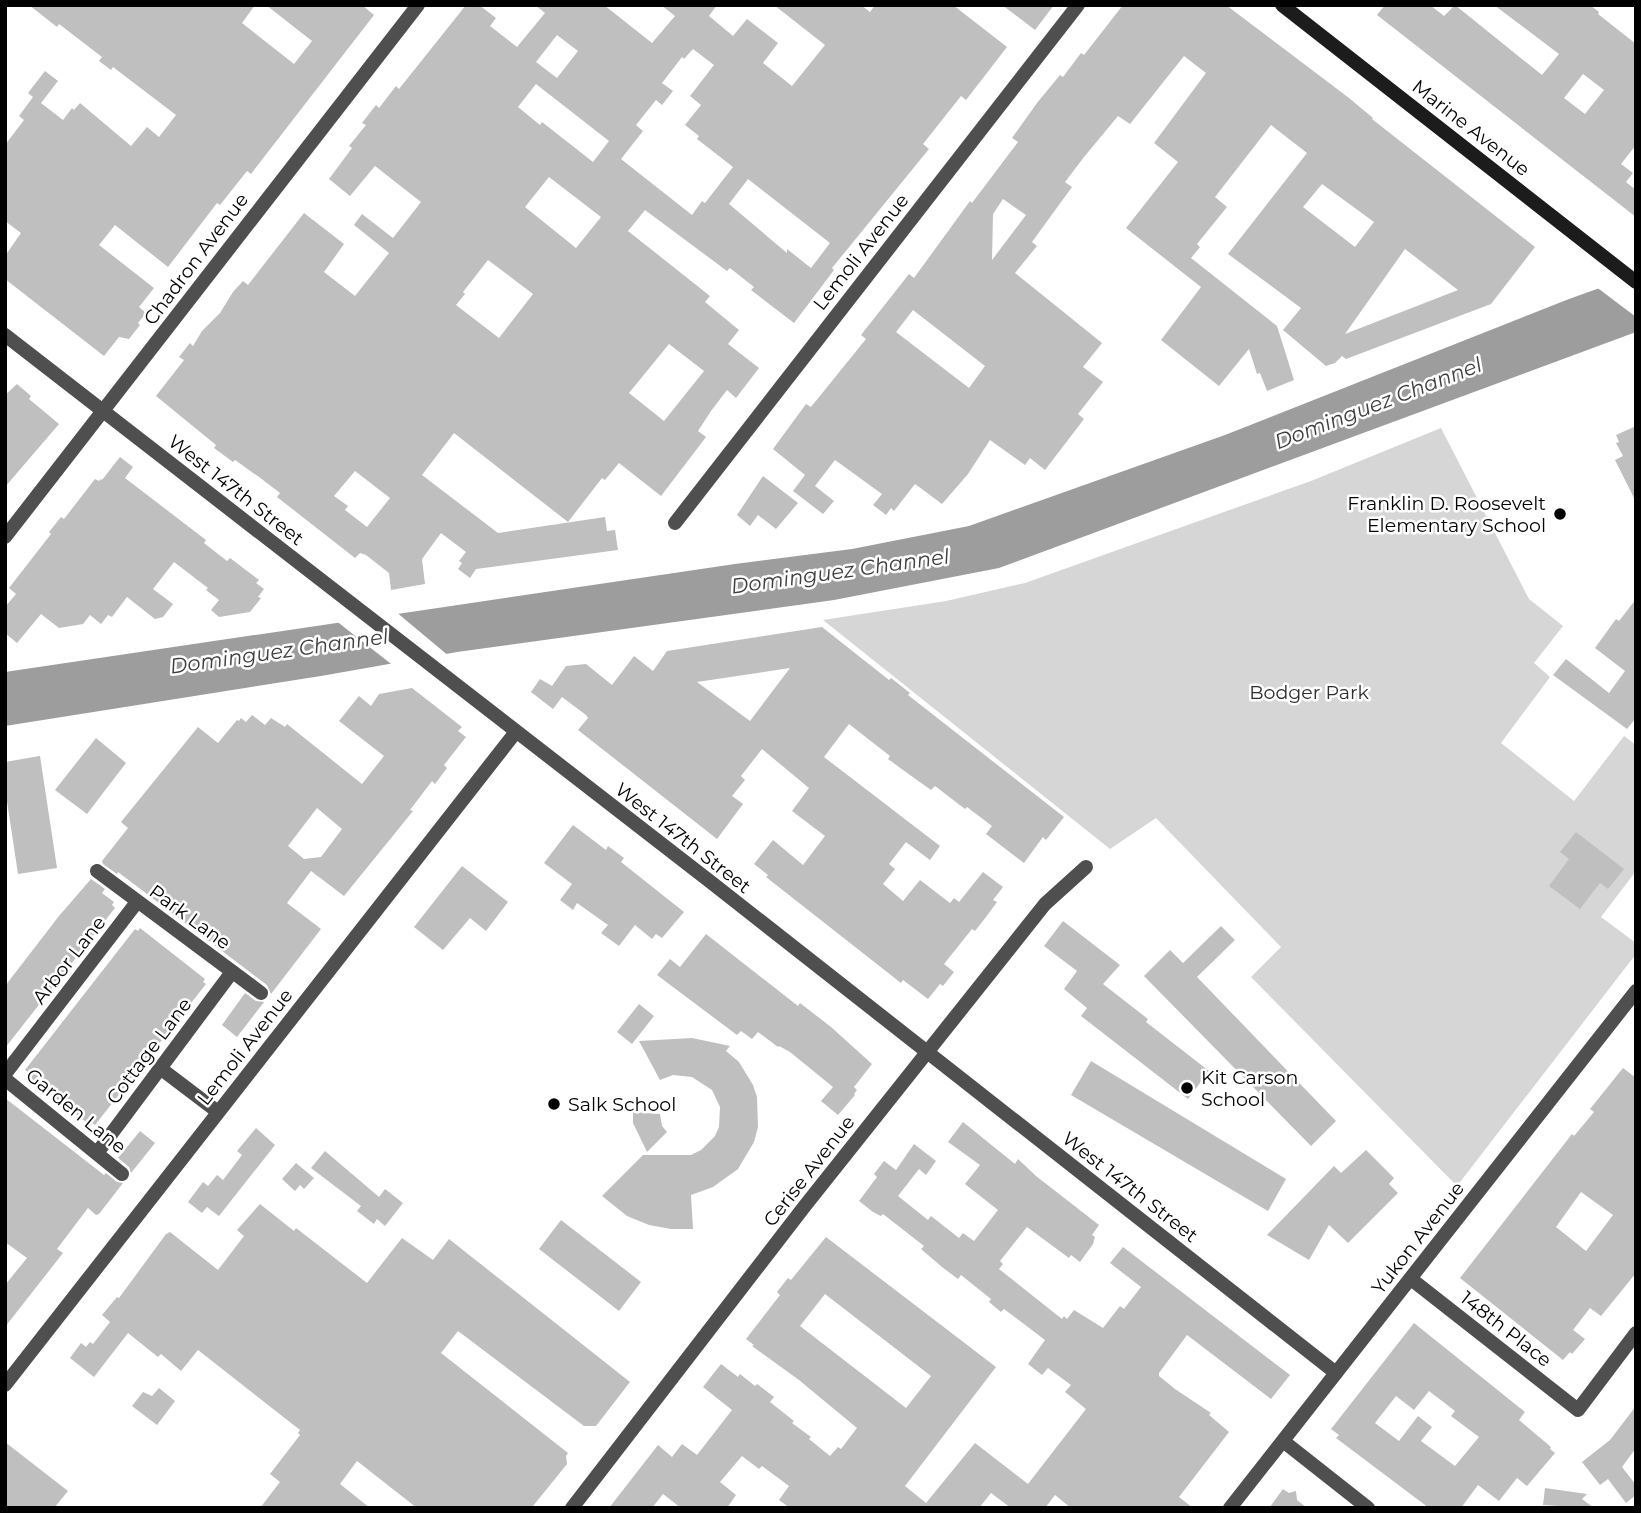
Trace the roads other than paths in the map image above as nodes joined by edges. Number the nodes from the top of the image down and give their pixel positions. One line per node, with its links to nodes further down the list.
1 (418, 5): 6 (street, Chadron Avenue)
2 (1078, 5): 7 (street, Lemoli Avenue)
3 (1282, 5): 4 (main road, Marine Avenue)
4 (1630, 277)
5 (5, 335): 6 (street, West 147th Street)
6 (104, 412): 8 (street, Chadron Avenue); 9 (street, West 147th Street)
7 (675, 523)
8 (5, 537)
9 (515, 733): 16 (street, West 147th Street); 19 (street, Lemoli Avenue)
10 (1086, 867): 16 (street, Cerise Avenue)
11 (97, 871): 12 (street, Park Lane)
12 (137, 902): 13 (street, Park Lane); 18 (street, Arbor Lane)
13 (232, 972): 15 (street, Park Lane); 17 (street, Cottage Lane)
14 (1636, 991): 22 (street, Yukon Avenue)
15 (261, 993)
16 (927, 1053): 24 (street, West 147th Street); 27 (street, Cerise Avenue)
17 (160, 1068): 19 (street); 20 (street, Cottage Lane)
18 (5, 1077): 20 (street, Garden Lane)
19 (218, 1112): 25 (street, Lemoli Avenue)
20 (97, 1153): 21 (street, Garden Lane)
21 (122, 1174)
22 (1411, 1279): 23 (street, 148th Place); 24 (street, Yukon Avenue)
23 (1636, 1334)
24 (1336, 1373): 26 (street, Yukon Avenue)
25 (5, 1385)
26 (1283, 1441): 28 (street, Yukon Avenue); 29 (street)
27 (572, 1508)
28 (1230, 1508)
29 (1368, 1508)

